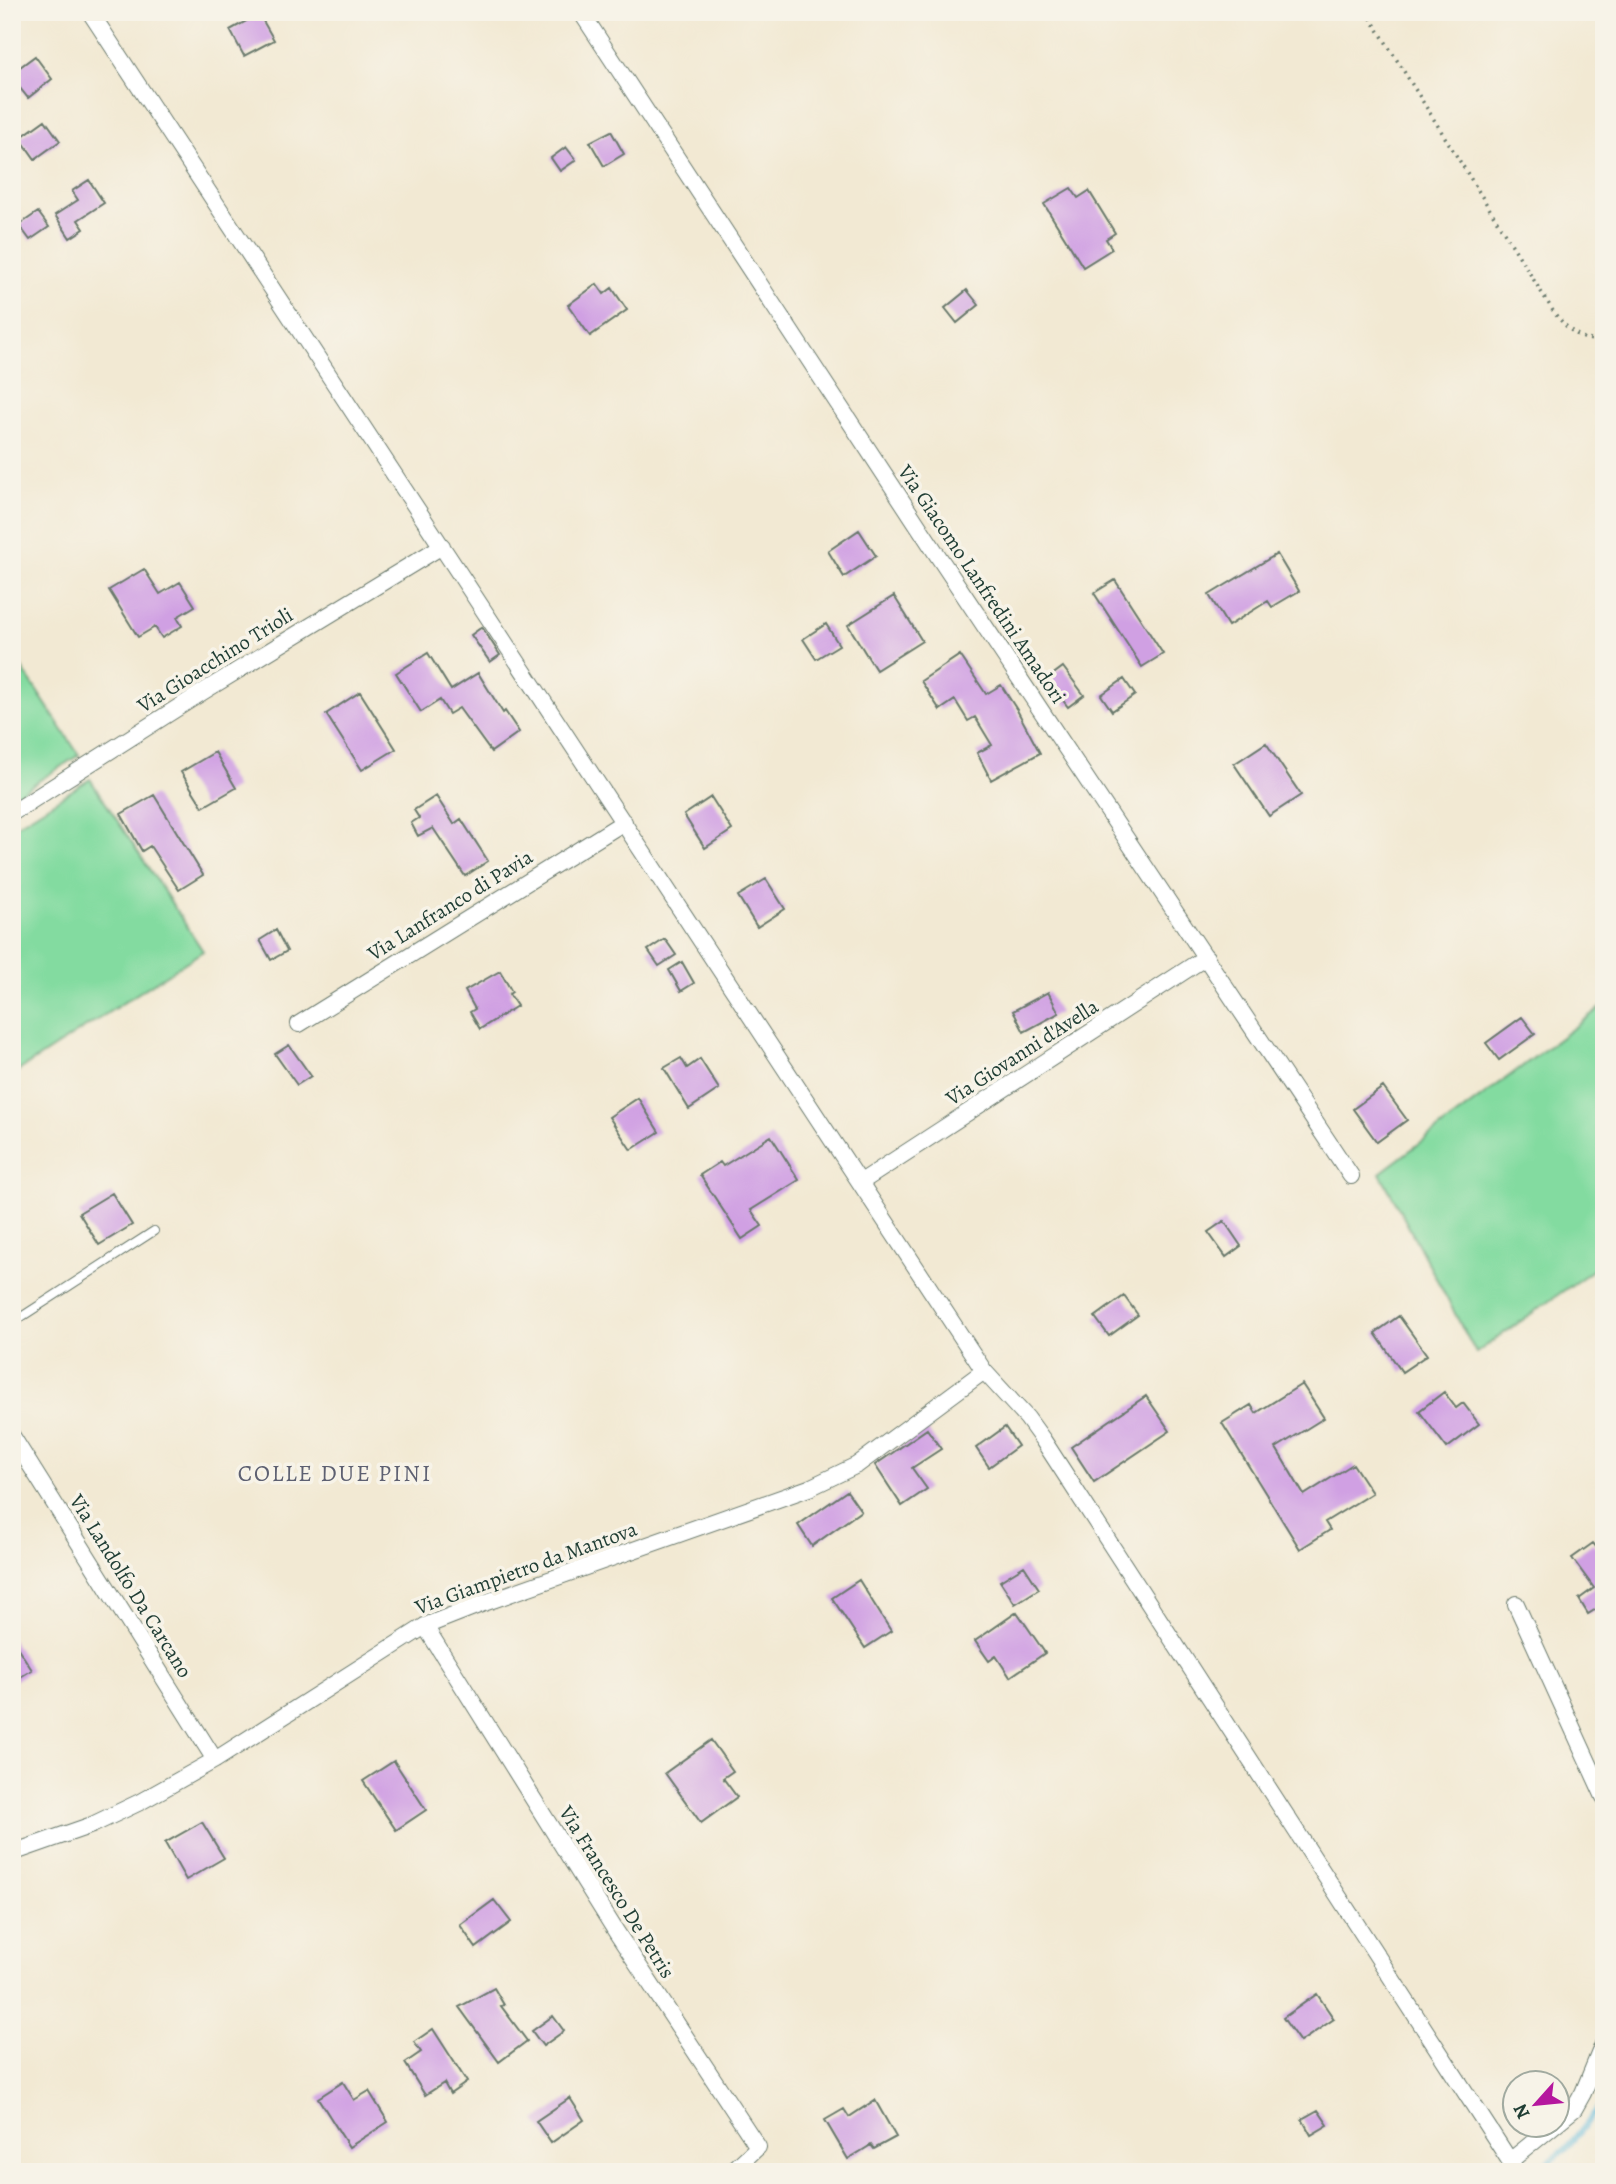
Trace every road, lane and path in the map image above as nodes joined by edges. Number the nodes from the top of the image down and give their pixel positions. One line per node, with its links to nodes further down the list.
1 (90, 12): 5 (street)
2 (581, 12): 8 (street, Via Giacomo Lanfredini Amadori)
3 (1367, 12): 4 (path)
4 (1604, 339)
5 (442, 546): 6 (street, Via Gioacchino Trioli); 7 (street)
6 (12, 813)
7 (624, 822): 9 (street, Via Lanfranco di Pavia); 11 (street)
8 (1206, 957): 10 (street, Via Giacomo Lanfredini Amadori); 11 (street, Via Giovanni d'Avella)
9 (299, 1024)
10 (1351, 1177)
11 (861, 1182): 14 (street)
12 (154, 1231): 13 (lane)
13 (12, 1323)
14 (984, 1371): 17 (street, Via Giampietro da Mantova); 22 (street)
15 (12, 1436): 18 (street, Via Landolfo Da Carcano)
16 (1516, 1604): 19 (street)
17 (425, 1626): 18 (street, Via Giampietro da Mantova); 23 (street, Via Francesco De Petris)
18 (215, 1760): 20 (street, Via Giampietro da Mantova)
19 (1604, 1797)
20 (12, 1853)
21 (1604, 2042): 22 (street)
22 (1513, 2166)
23 (731, 2172)

